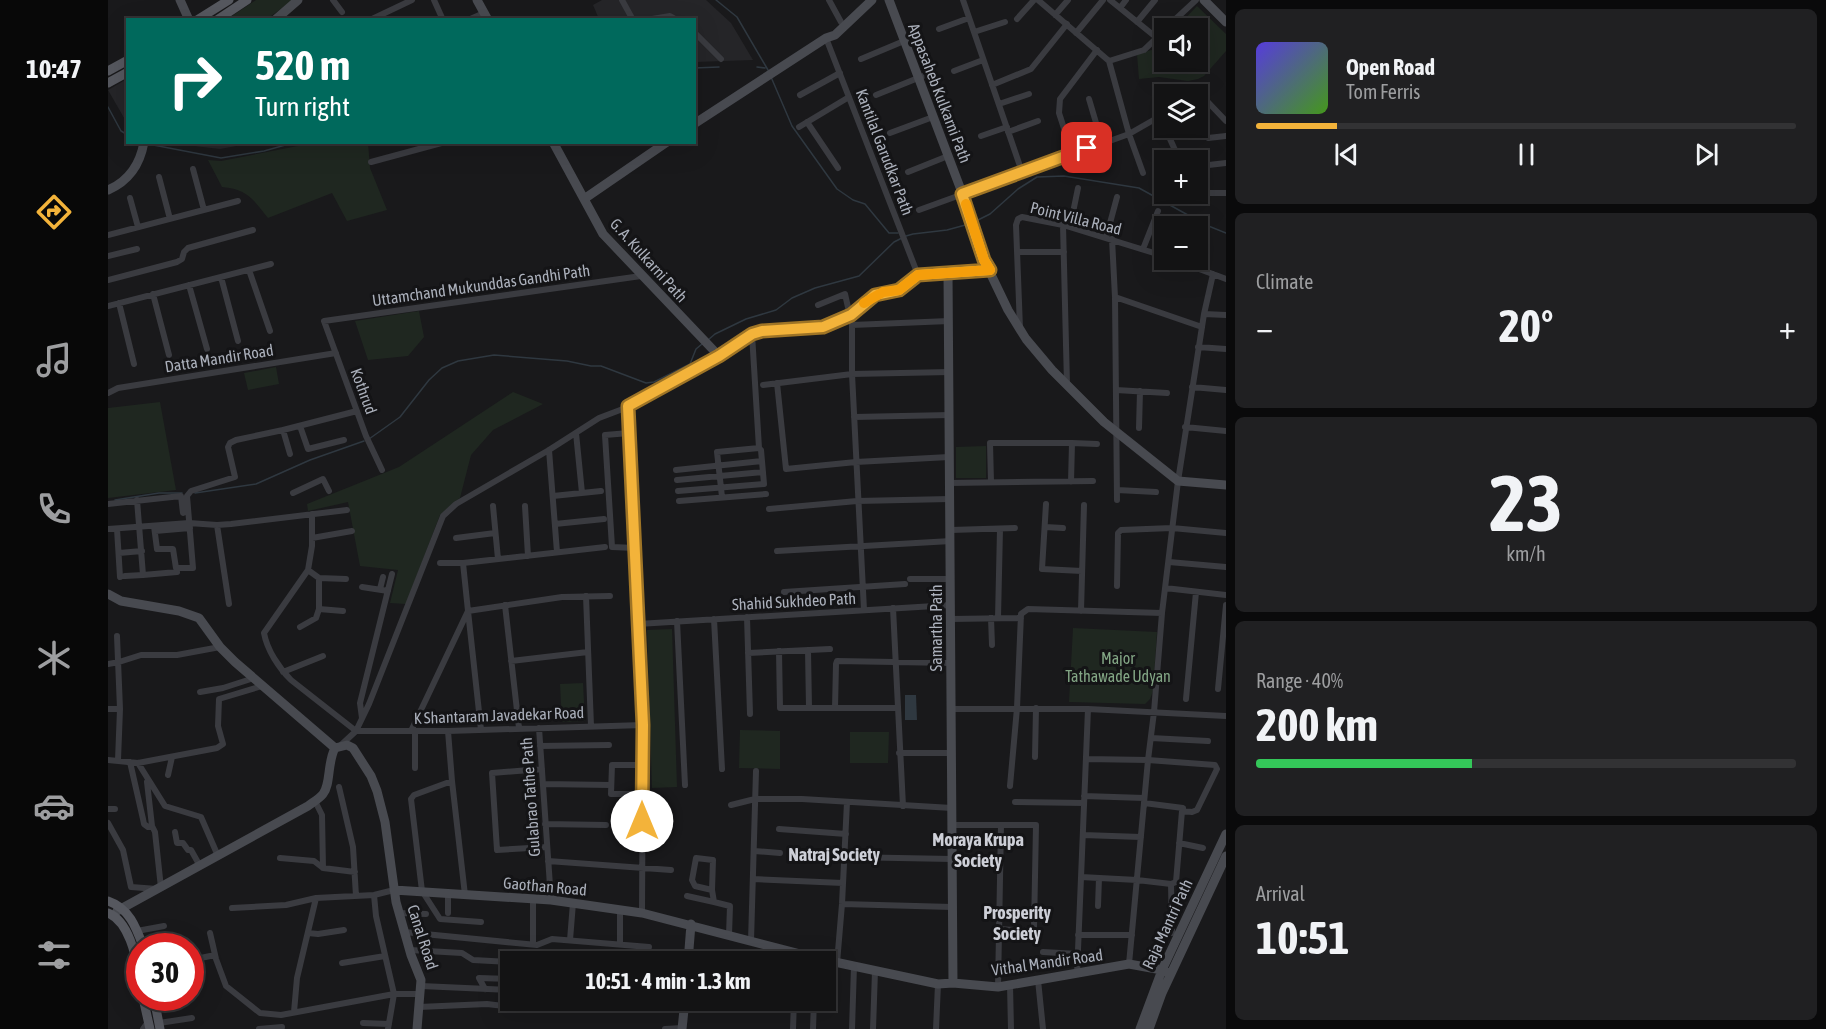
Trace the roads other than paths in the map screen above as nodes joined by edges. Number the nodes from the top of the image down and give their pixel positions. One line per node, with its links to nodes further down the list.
1 (180, 0): 28 (street)
2 (229, 0): 29 (main road)
3 (248, 0): 30 (main road)
4 (298, 0): 31 (street)
5 (333, 0): 25 (street)
6 (412, 0): 32 (street)
7 (434, 0): 33 (street)
8 (477, 0): 27 (street)
9 (622, 0): 34 (street)
10 (829, 0): 40 (street)
11 (864, 0): 40 (street)
12 (872, 0): 50 (street)
13 (889, 0): 52 (street, Appasaheb Kulkarni Path)
14 (895, 0): 63 (street, Appasaheb Kulkarni Path)
15 (963, 0): 37 (street)
16 (1036, 0): 26 (street); 39 (street)
17 (1068, 0): 26 (street)
18 (1103, 0): 47 (street)
19 (1110, 0): 24 (street)
20 (1126, 0): 24 (street)
21 (1155, 0): 42 (street)
22 (1196, 0): 38 (street)
23 (1204, 0): 43 (street)
24 (1120, 8): 42 (street)
25 (342, 12)
26 (1055, 15): 44 (street)
27 (486, 16)
28 (188, 18)
29 (200, 18)
30 (220, 18)
31 (277, 18)
32 (374, 18)
33 (442, 18)
34 (632, 18)
35 (658, 18): 36 (street)
36 (674, 18)
37 (969, 18): 45 (street); 46 (street)
38 (1177, 18)
39 (1017, 19)
40 (841, 22): 50 (street)
41 (1005, 22): 46 (street)
42 (1137, 22): 49 (street)
43 (1226, 22)
44 (1066, 24): 47 (street); 65 (street)
45 (939, 30)
46 (974, 32): 56 (street)
47 (1076, 33): 53 (street)
48 (696, 35): 54 (street)
49 (1154, 36)
50 (826, 38): 62 (street, Kantilal Garudkar Path); 76 (street)
51 (1154, 40): 58 (street)
52 (904, 41): 55 (street); 63 (street, Appasaheb Kulkarni Path)
53 (1097, 50): 58 (street); 93 (street)
54 (721, 59)
55 (861, 59)
56 (983, 60): 60 (street); 65 (street)
57 (126, 61): 59 (main road)
58 (1109, 61): 82 (street)
59 (108, 71)
60 (954, 71)
61 (126, 73): 64 (main road)
62 (840, 73): 67 (street); 69 (street, Kantilal Garudkar Path)
63 (921, 77): 68 (street); 73 (street, Appasaheb Kulkarni Path); 106 (street, Appasaheb Kulkarni Path)
64 (108, 83)
65 (992, 85): 72 (street)
66 (1029, 94): 72 (street)
67 (800, 95)
68 (876, 95)
69 (849, 97): 77 (street); 134 (street, Kantilal Garudkar Path)
70 (1089, 99): 87 (street)
71 (1208, 102): 75 (street)
72 (999, 104): 80 (street)
73 (933, 117): 81 (street); 94 (street, Appasaheb Kulkarni Path)
74 (1154, 120): 82 (street)
75 (1226, 121)
76 (696, 122)
77 (807, 122): 79 (street); 98 (street)
78 (1038, 122): 80 (street)
79 (799, 127)
80 (1007, 130): 83 (street); 101 (street)
81 (890, 133)
82 (1129, 134): 87 (street); 102 (street)
83 (981, 136)
84 (1226, 136): 86 (street)
85 (1170, 138): 92 (street)
86 (1208, 138)
87 (1102, 143): 93 (street)
88 (438, 144): 95 (street)
89 (554, 144): 111 (street, G. A. Kulkarni Path)
90 (664, 144): 111 (street)
91 (144, 145): 105 (street)
92 (1175, 150)
93 (1072, 153): 101 (street)
94 (948, 156): 100 (street); 106 (street, Appasaheb Kulkarni Path)
95 (371, 162)
96 (1226, 164): 97 (street)
97 (1208, 165)
98 (838, 168)
99 (193, 169): 113 (street)
100 (908, 172)
101 (1022, 172): 106 (street)
102 (1143, 173)
103 (159, 177): 116 (street)
104 (1078, 188): 117 (street)
105 (108, 190)
106 (965, 193): 114 (street); 129 (street, Appasaheb Kulkarni Path)
107 (1208, 193): 108 (street)
108 (1226, 193)
109 (1117, 197): 121 (street)
110 (130, 198): 118 (street)
111 (584, 199): 135 (street, G. A. Kulkarni Path)
112 (238, 201): 113 (street)
113 (204, 210): 116 (street)
114 (919, 210)
115 (1158, 211): 123 (street)
116 (170, 219): 118 (street)
117 (1066, 226): 121 (street, Point Villa Road); 124 (street, Point Villa Road); 125 (street)
118 (138, 228): 120 (street)
119 (253, 230): 138 (street)
120 (108, 235)
121 (1109, 238): 123 (street, Point Villa Road); 141 (street)
122 (137, 249): 127 (street)
123 (1143, 249): 126 (street, Point Villa Road)
124 (1017, 252): 125 (street); 151 (street, Point Villa Road)
125 (1064, 252): 166 (street)
126 (1154, 253)
127 (108, 256)
128 (271, 264): 130 (street)
129 (989, 267): 132 (street); 151 (street, Appasaheb Kulkarni Path)
130 (249, 270): 136 (street); 152 (street)
131 (1204, 270): 133 (street)
132 (948, 273): 134 (street); 149 (street, Samartha Path)
133 (1213, 274): 137 (street); 145 (street)
134 (918, 275): 147 (street)
135 (641, 276): 148 (street, Uttamchand Mukunddas Gandhi Path); 160 (street, G. A. Kulkarni Path)
136 (221, 277): 139 (street); 154 (street)
137 (1226, 279)
138 (108, 280)
139 (189, 285): 140 (street); 156 (street)
140 (153, 294): 142 (street); 159 (street)
141 (1115, 297): 150 (street); 168 (street)
142 (119, 303): 144 (street); 161 (street)
143 (818, 305): 147 (street)
144 (108, 306)
145 (1204, 314): 146 (street); 150 (street)
146 (1226, 315)
147 (851, 320): 149 (street); 153 (street); 163 (street)
148 (324, 321): 158 (street, Kothrud)
149 (949, 321): 162 (street, Samartha Path)
150 (1202, 327): 155 (street)
151 (1020, 328): 166 (street, Appasaheb Kulkarni Path)
152 (270, 331)
153 (752, 334): 160 (street); 188 (street)
154 (238, 341)
155 (1198, 346): 157 (street); 167 (street)
156 (207, 349)
157 (1226, 349)
158 (336, 353): 171 (street, Datta Mandir Road); 174 (street, Kothrud)
159 (170, 355)
160 (719, 356): 173 (street)
161 (134, 364)
162 (950, 372): 163 (street); 175 (street, Samartha Path)
163 (852, 374): 164 (street); 176 (street)
164 (777, 383): 165 (street); 193 (street)
165 (763, 385)
166 (1067, 385): 184 (street, Appasaheb Kulkarni Path)
167 (1192, 387): 169 (street); 178 (street)
168 (1116, 390): 170 (street); 184 (street)
169 (1226, 390)
170 (1140, 391): 172 (street); 179 (street)
171 (108, 393)
172 (1167, 393)
173 (628, 406): 182 (street); 183 (street)
174 (357, 411): 177 (street); 195 (street, Kothrud)
175 (950, 415): 176 (street); 191 (street, Samartha Path)
176 (854, 417): 193 (street)
177 (300, 426): 180 (street); 185 (street)
178 (1185, 427): 181 (street); 201 (street)
179 (1138, 428)
180 (283, 430): 190 (street); 233 (street)
181 (1226, 431)
182 (576, 433): 189 (street); 213 (street)
183 (629, 433): 253 (street); 253 (street)
184 (1117, 434): 201 (street, Appasaheb Kulkarni Path); 207 (street)
185 (344, 440)
186 (1072, 443): 187 (street); 202 (street); 203 (street)
187 (1097, 444)
188 (759, 448): 192 (street); 194 (street)
189 (549, 450): 215 (street); 336 (street)
190 (290, 454)
191 (949, 457): 193 (street); 204 (street, Samartha Path)
192 (762, 461): 194 (street); 197 (street)
193 (856, 462): 221 (street)
194 (719, 465): 196 (street); 198 (street)
195 (382, 470)
196 (676, 470)
197 (763, 472): 198 (street); 206 (street)
198 (720, 475): 199 (street); 206 (street)
199 (677, 480)
200 (1093, 481): 203 (street)
201 (1178, 481): 205 (street); 240 (street)
202 (990, 482): 203 (street); 204 (street)
203 (1071, 482)
204 (949, 483): 217 (street, Samartha Path)
205 (1226, 485)
206 (721, 488): 210 (street); 216 (street)
207 (1117, 490): 211 (street); 219 (street)
208 (329, 491): 212 (street)
209 (601, 491): 213 (street)
210 (678, 491)
211 (1156, 492)
212 (293, 493)
213 (582, 493): 215 (street)
214 (766, 494): 216 (street)
215 (552, 496): 232 (street)
216 (722, 497): 220 (street)
217 (950, 499): 221 (street); 244 (street, Samartha Path)
218 (137, 500): 222 (street); 229 (street); 235 (street)
219 (1117, 500)
220 (679, 501)
221 (857, 501): 227 (street); 251 (street)
222 (108, 504)
223 (1046, 504): 236 (street)
224 (1084, 505): 265 (street)
225 (493, 506): 247 (street)
226 (525, 506): 258 (street)
227 (769, 509)
228 (346, 510): 230 (street)
229 (183, 513)
230 (312, 514): 234 (street); 248 (street)
231 (604, 519): 232 (street)
232 (555, 524): 256 (street)
233 (189, 525): 234 (street); 237 (street); 237 (street)
234 (217, 525): 285 (street)
235 (140, 527): 237 (street); 241 (street); 254 (street)
236 (1045, 527): 239 (street); 265 (street)
237 (155, 528)
238 (1015, 528): 242 (street)
239 (1062, 528)
240 (1172, 528): 246 (street); 260 (street); 273 (street)
241 (117, 529): 243 (street); 257 (street)
242 (1000, 529): 244 (street); 297 (street)
243 (108, 530)
244 (951, 530): 250 (street, Samartha Path)
245 (351, 531): 248 (street)
246 (1226, 532)
247 (495, 533): 249 (street); 259 (street)
248 (312, 538): 264 (street)
249 (456, 538)
250 (951, 541): 251 (street); 272 (street, Samartha Path)
251 (860, 546): 255 (street); 275 (street)
252 (605, 547): 256 (street)
253 (635, 548): 302 (street)
254 (142, 551): 257 (street); 268 (street)
255 (777, 551)
256 (557, 552): 258 (street)
257 (119, 553): 268 (street)
258 (528, 556): 259 (street)
259 (498, 559): 262 (street)
260 (1169, 562): 263 (street); 276 (street)
261 (440, 563): 262 (street)
262 (464, 563): 293 (street)
263 (1226, 567)
264 (308, 570): 270 (street); 318 (street)
265 (1082, 571): 294 (street)
266 (177, 573): 268 (street)
267 (392, 574): 278 (street)
268 (143, 575)
269 (382, 577): 277 (street)
270 (319, 578): 271 (street); 290 (street)
271 (346, 579)
272 (951, 579): 275 (street); 287 (street, Samartha Path)
273 (1117, 586)
274 (362, 587): 277 (street)
275 (862, 587): 279 (street); 291 (street)
276 (1165, 588): 280 (street); 295 (street)
277 (380, 589): 278 (street)
278 (388, 591): 336 (street)
279 (784, 592)
280 (1197, 592): 282 (street); 323 (street)
281 (108, 594): 306 (street)
282 (1226, 595)
283 (586, 596): 284 (street); 286 (street); 310 (street)
284 (610, 596)
285 (229, 604)
286 (505, 605): 293 (street); 313 (street)
287 (951, 605): 289 (street, Shahid Sukhdeo Path); 300 (street, Samartha Path)
288 (1226, 605): 321 (street)
289 (893, 608): 291 (street, Shahid Sukhdeo Path); 314 (street)
290 (319, 609): 292 (street); 303 (street)
291 (864, 610): 296 (street, Shahid Sukhdeo Path)
292 (343, 611)
293 (468, 611): 341 (street); 343 (street)
294 (1081, 611): 295 (street); 298 (street)
295 (1162, 613): 333 (street)
296 (747, 617): 299 (street, Shahid Sukhdeo Path); 311 (street)
297 (994, 618): 298 (street); 300 (street); 305 (street)
298 (1021, 618): 327 (street)
299 (714, 619): 301 (street, Shahid Sukhdeo Path); 363 (street)
300 (951, 619): 316 (street, Samartha Path)
301 (677, 621): 302 (street, Shahid Sukhdeo Path); 370 (street)
302 (638, 624): 337 (street)
303 (300, 627)
304 (117, 636): 315 (street)
305 (992, 645)
306 (220, 647): 315 (street); 319 (street)
307 (830, 649): 308 (street)
308 (808, 650): 309 (street); 324 (street)
309 (779, 651): 311 (street); 324 (street)
310 (588, 652): 313 (street); 338 (street)
311 (748, 652): 334 (street)
312 (323, 656): 318 (street)
313 (511, 661): 339 (street)
314 (896, 661): 316 (street); 325 (street); 326 (street)
315 (119, 663): 317 (street); 332 (street)
316 (951, 663): 329 (street, Samartha Path)
317 (108, 664)
318 (283, 672): 342 (street)
319 (254, 678): 320 (street); 322 (street)
320 (262, 686): 348 (street); 352 (street)
321 (1218, 689)
322 (200, 692)
323 (1186, 699)
324 (809, 708): 325 (street)
325 (835, 708): 326 (street)
326 (897, 708): 350 (street)
327 (1017, 708): 328 (street); 329 (street); 372 (street)
328 (1036, 708): 330 (street); 353 (street)
329 (951, 709): 351 (street, Samartha Path)
330 (1088, 709): 333 (street); 354 (street)
331 (108, 710): 332 (street)
332 (120, 710): 356 (street)
333 (1154, 712): 335 (street); 345 (street)
334 (750, 714)
335 (1226, 716)
336 (362, 718): 342 (street)
337 (643, 725): 338 (street, K Shantaram Javadekar Road); 360 (street)
338 (591, 726): 340 (street, K Shantaram Javadekar Road)
339 (519, 728): 340 (street, K Shantaram Javadekar Road); 341 (street, K Shantaram Javadekar Road)
340 (539, 728): 349 (street, Gulabrao Tathe Path)
341 (481, 730): 344 (street, K Shantaram Javadekar Road)
342 (356, 731): 343 (street, K Shantaram Javadekar Road); 348 (street)
343 (413, 731): 344 (street, K Shantaram Javadekar Road); 361 (street)
344 (448, 731): 367 (street)
345 (1151, 738): 346 (street); 357 (street)
346 (1208, 741)
347 (609, 745): 349 (street)
348 (338, 747): 377 (street); 420 (street, Canal Road)
349 (540, 747): 362 (street, Gulabrao Tathe Path)
350 (900, 753): 351 (street); 381 (street)
351 (952, 753): 383 (street, Samartha Path)
352 (171, 757): 359 (street); 365 (street)
353 (1035, 757)
354 (1086, 759): 357 (street); 376 (street)
355 (108, 760): 356 (street)
356 (118, 760): 358 (street)
357 (1148, 760): 374 (street); 384 (street)
358 (130, 762): 359 (street); 390 (street)
359 (138, 763): 366 (street)
360 (643, 765): 369 (street); 373 (street)
361 (415, 768)
362 (542, 769): 368 (street, Gulabrao Tathe Path); 398 (street)
363 (722, 769)
364 (756, 771): 375 (street)
365 (168, 775)
366 (147, 778): 390 (street); 402 (street)
367 (452, 781): 422 (street); 425 (street)
368 (543, 784): 369 (street); 386 (street, Gulabrao Tathe Path)
369 (611, 785): 373 (street)
370 (685, 785)
371 (339, 786): 412 (street)
372 (1010, 786)
373 (642, 794): 410 (street)
374 (1144, 798): 376 (street); 382 (street)
375 (755, 799): 378 (street); 380 (street); 400 (street)
376 (1084, 799): 379 (street); 395 (street)
377 (315, 801): 402 (street); 409 (street)
378 (847, 802): 381 (street); 393 (street)
379 (1015, 802)
380 (731, 805)
381 (903, 806): 383 (street)
382 (1143, 807): 384 (street); 396 (street)
383 (952, 808): 388 (street, Samartha Path)
384 (1182, 811): 397 (street)
385 (108, 823): 419 (street)
386 (545, 824): 387 (street); 398 (street, Gulabrao Tathe Path)
387 (606, 825)
388 (952, 825): 389 (street); 406 (street, Samartha Path)
389 (1001, 825): 448 (street); 448 (street)
390 (152, 826): 419 (street)
391 (779, 830): 393 (street)
392 (175, 832): 408 (street)
393 (846, 834): 404 (street)
394 (1226, 834): 478 (street, Raja Mantri Path)
395 (1083, 835): 396 (street); 413 (street)
396 (1141, 837): 416 (street)
397 (1179, 843): 399 (street); 418 (street)
398 (547, 847): 407 (street, Gulabrao Tathe Path)
399 (1203, 848)
400 (754, 851): 401 (street); 415 (street)
401 (780, 853)
402 (218, 856): 408 (street)
403 (1226, 856): 478 (street)
404 (844, 857): 406 (street); 417 (street)
405 (280, 858): 409 (street)
406 (952, 859): 436 (street, Samartha Path)
407 (548, 861): 410 (street); 430 (street, Gulabrao Tathe Path)
408 (200, 866): 419 (street)
409 (323, 868): 412 (street)
410 (642, 869): 411 (street); 443 (street)
411 (671, 870)
412 (355, 872): 426 (street)
413 (1081, 878): 414 (street); 457 (street)
414 (1099, 878): 416 (street); 435 (street)
415 (753, 879): 417 (street); 460 (street)
416 (1137, 880): 418 (street); 458 (street)
417 (843, 883): 434 (street)
418 (1171, 884): 455 (street)
419 (160, 888): 437 (street)
420 (394, 890): 422 (street, Gaothan Road); 424 (street); 441 (street, Canal Road)
421 (712, 890): 421 (street); 432 (street)
422 (422, 891): 423 (street, Gaothan Road); 445 (street)
423 (448, 893): 425 (street, Gaothan Road); 442 (street)
424 (374, 895): 426 (street); 470 (street)
425 (465, 895): 429 (street, Gaothan Road)
426 (356, 896): 428 (street)
427 (687, 896): 432 (street)
428 (316, 898): 438 (street); 454 (street)
429 (533, 899): 430 (street, Gaothan Road); 461 (street)
430 (551, 900): 433 (street, Gaothan Road)
431 (108, 901): 437 (main road)
432 (714, 902): 456 (street)
433 (573, 903): 439 (street, Gaothan Road); 459 (street)
434 (842, 904): 436 (street); 474 (street)
435 (1098, 906)
436 (952, 907): 482 (street, Samartha Path)
437 (122, 908): 440 (street); 450 (main road)
438 (232, 908)
439 (620, 910): 443 (street, Gaothan Road); 462 (street)
440 (110, 913): 452 (main road)
441 (399, 913): 444 (street); 451 (street, Canal Road)
442 (448, 913)
443 (642, 913): 446 (street, Gaothan Road)
444 (426, 914)
445 (481, 922)
446 (691, 924): 456 (street, Vithal Mandir Road); 465 (street)
447 (164, 926): 450 (street)
448 (999, 929): 485 (street)
449 (344, 930): 454 (street)
450 (137, 931)
451 (404, 932): 461 (street); 464 (street, Canal Road)
452 (126, 933)
453 (210, 933): 469 (street)
454 (308, 933): 497 (street)
455 (1172, 933)
456 (729, 935): 460 (street, Vithal Mandir Road)
457 (1078, 935): 458 (street); 468 (street)
458 (1132, 935): 475 (street)
459 (570, 940): 461 (street); 462 (street)
460 (751, 942): 466 (street, Vithal Mandir Road)
461 (533, 944)
462 (620, 944): 463 (street)
463 (649, 947)
464 (410, 950): 472 (street); 487 (street, Canal Road)
465 (689, 951)
466 (777, 951)
467 (1043, 952): 468 (street)
468 (1078, 954): 479 (street)
469 (215, 955): 471 (street); 498 (street)
470 (385, 956): 473 (street); 489 (street)
471 (204, 957)
472 (500, 961)
473 (342, 963)
474 (837, 963): 476 (street, Vithal Mandir Road)
475 (1129, 964): 478 (street, Vithal Mandir Road); 479 (street, Vithal Mandir Road)
476 (854, 966): 477 (street, Vithal Mandir Road); 511 (street)
477 (875, 971): 483 (street, Vithal Mandir Road); 512 (street)
478 (1166, 972): 516 (street, Raja Mantri Path); 517 (street, Raja Mantri Path)
479 (1077, 974): 481 (street, Vithal Mandir Road)
480 (500, 979): 486 (street)
481 (1038, 980): 484 (street, Vithal Mandir Road); 515 (street)
482 (953, 983): 483 (street, Vithal Mandir Road); 485 (street, Vithal Mandir Road)
483 (938, 984): 513 (street)
484 (1010, 985): 485 (street, Vithal Mandir Road); 514 (street)
485 (998, 987)
486 (486, 989): 487 (street); 488 (street)
487 (421, 990): 489 (street); 491 (street, Canal Road)
488 (500, 990)
489 (394, 994): 497 (street); 502 (street)
490 (500, 1004): 491 (street)
491 (419, 1007): 506 (street, Canal Road)
492 (145, 1011): 503 (main road)
493 (157, 1011): 501 (main road)
494 (683, 1011): 508 (street)
495 (794, 1011): 509 (street)
496 (814, 1011): 510 (street)
497 (294, 1012): 498 (street)
498 (281, 1015): 504 (street)
499 (192, 1018): 501 (street)
500 (363, 1023): 502 (street)
501 (160, 1026)
502 (389, 1026)
503 (147, 1027)
504 (282, 1028): 505 (street)
505 (259, 1029)
506 (417, 1029)
507 (665, 1029): 508 (street)
508 (682, 1029)
509 (793, 1029)
510 (813, 1029)
511 (852, 1029)
512 (873, 1029)
513 (936, 1029)
514 (1011, 1029)
515 (1044, 1029)
516 (1140, 1029)
517 (1149, 1029)

